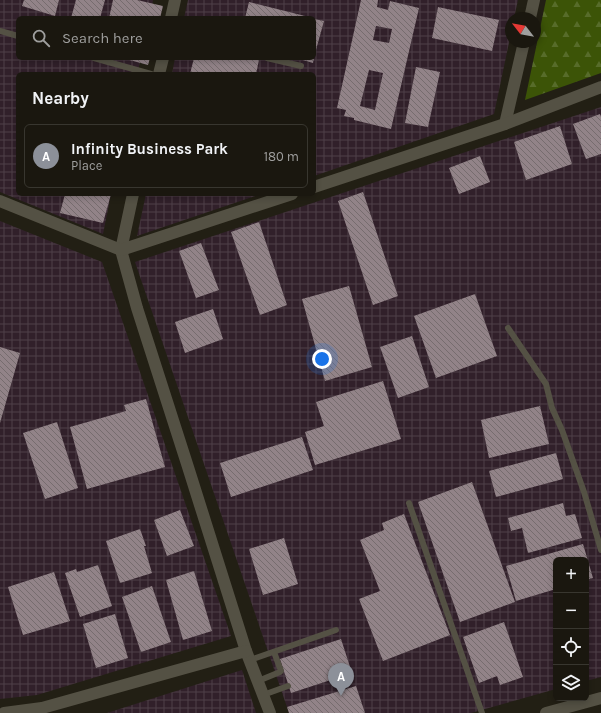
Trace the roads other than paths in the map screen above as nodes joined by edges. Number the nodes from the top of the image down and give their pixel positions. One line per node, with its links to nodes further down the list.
1 (175, 0): 4 (street)
2 (534, 0): 3 (street)
3 (531, 12)
4 (171, 16)
5 (0, 31): 6 (lane)
6 (16, 35)
7 (523, 48): 15 (street)
8 (101, 60): 12 (lane)
9 (162, 60): 13 (street)
10 (276, 60): 11 (lane)
11 (301, 66)
12 (144, 72)
13 (160, 72)
14 (601, 87): 15 (street)
15 (505, 124): 16 (street)
16 (316, 186)
17 (133, 196): 20 (street)
18 (286, 196): 20 (street)
19 (0, 201): 20 (street)
20 (121, 250): 26 (street)
21 (508, 328): 23 (lane)
22 (409, 503): 33 (lane)
23 (601, 550)
24 (336, 630): 25 (lane)
25 (274, 652): 26 (lane); 27 (lane)
26 (248, 656): 27 (street); 31 (street)
27 (258, 681): 29 (street)
28 (288, 686): 29 (lane)
29 (263, 696): 32 (street)
30 (601, 698): 34 (street)
31 (4, 713)
32 (270, 713)
33 (482, 713)
34 (546, 713)

